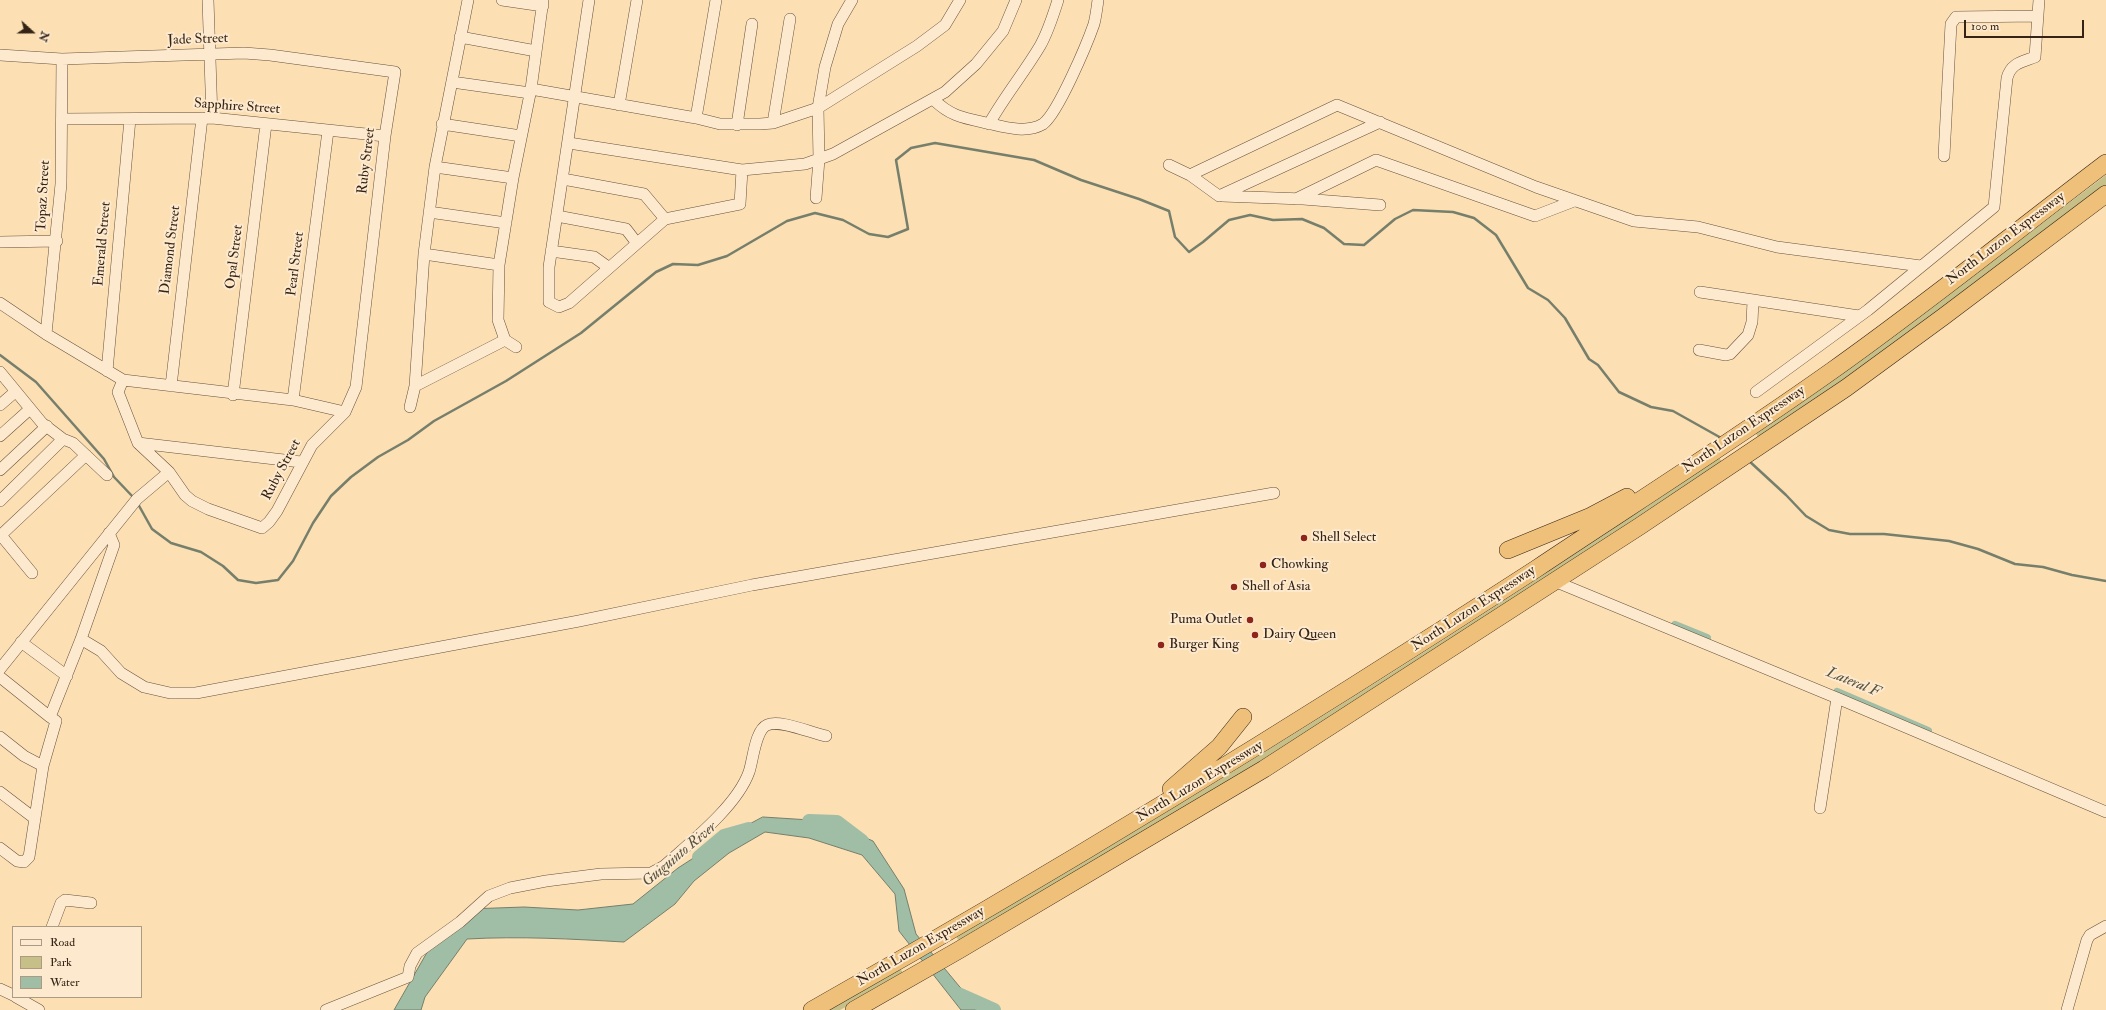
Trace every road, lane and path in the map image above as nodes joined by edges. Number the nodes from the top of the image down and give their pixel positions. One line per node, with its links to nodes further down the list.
1 (208, 0): 19 (street, Diamond Street)
2 (468, 0): 17 (street)
3 (502, 0): 13 (street)
4 (589, 0): 25 (street)
5 (637, 0): 27 (street)
6 (716, 0): 30 (street)
7 (852, 0): 28 (street)
8 (960, 0): 28 (street)
9 (1016, 0): 26 (street)
10 (1058, 0): 37 (street)
11 (1098, 0): 37 (street)
12 (2040, 0): 14 (street)
13 (543, 3): 18 (street)
14 (2038, 16): 43 (street); 68 (street)
15 (790, 18): 34 (street)
16 (752, 24): 38 (street)
17 (460, 37): 18 (street); 23 (street)
18 (536, 51): 24 (street)
19 (210, 54): 21 (street, Jade Street); 22 (street, Jade Street); 29 (street, Diamond Street)
20 (0, 55): 21 (street, Jade Street)
21 (62, 59): 31 (street, Topaz Street)
22 (396, 72): 40 (street, Ruby Street)
23 (452, 82): 24 (street); 36 (street)
24 (530, 91): 25 (street); 41 (street)
25 (575, 96): 27 (street); 42 (street)
26 (933, 99): 37 (street); 44 (street)
27 (619, 105): 30 (street)
28 (818, 108): 34 (street); 44 (street)
29 (207, 118): 32 (street, Sapphire Street); 35 (street, Sapphire Street); 81 (street, Diamond Street)
30 (696, 118): 38 (street)
31 (62, 119): 32 (street, Sapphire Street); 62 (street, Topaz Street)
32 (130, 119): 78 (street, Emerald Street)
33 (1380, 122): 49 (street); 53 (street); 56 (street)
34 (772, 123): 38 (street)
35 (266, 124): 39 (street, Sapphire Street); 85 (street, Opal Street)
36 (442, 124): 41 (street); 47 (street)
37 (989, 124)
38 (737, 125)
39 (328, 131): 40 (street, Sapphire Street); 86 (street, Pearl Street)
40 (385, 136): 90 (street, Ruby Street)
41 (521, 136): 50 (street)
42 (569, 143): 48 (street); 51 (street)
43 (1944, 156)
44 (819, 159): 48 (street); 54 (street)
45 (2106, 163): 95 (highway, North Luzon Expressway)
46 (1169, 166): 49 (street)
47 (435, 167): 50 (street); 58 (street)
48 (742, 170): 60 (street)
49 (1190, 175): 53 (street)
50 (513, 178): 61 (street)
51 (563, 179): 59 (street); 60 (street)
52 (2106, 194): 107 (highway, North Luzon Expressway)
53 (1219, 196): 55 (street)
54 (816, 198)
55 (1296, 199): 56 (street); 57 (street)
56 (1574, 201): 68 (street)
57 (1380, 205)
58 (429, 212): 61 (street); 66 (street)
59 (557, 216): 64 (street); 65 (street)
60 (665, 218): 64 (street)
61 (506, 223): 67 (street)
62 (57, 240): 63 (street); 74 (street, Topaz Street)
63 (0, 242)
64 (636, 242): 69 (street)
65 (551, 251): 69 (street); 69 (street)
66 (424, 254): 67 (street); 82 (street)
67 (499, 265): 75 (street)
68 (1921, 266): 73 (street)
69 (608, 267)
70 (1700, 292): 71 (street)
71 (1753, 301): 73 (street); 77 (street)
72 (0, 303): 74 (street)
73 (1859, 316): 84 (street)
74 (46, 334): 78 (street)
75 (505, 340): 76 (street); 82 (street)
76 (516, 347)
77 (1699, 350)
78 (107, 371): 80 (street)
79 (1, 374): 83 (street)
80 (123, 380): 81 (street); 94 (street, Ruby Street)
81 (171, 386): 85 (street)
82 (415, 386): 88 (street)
83 (15, 392): 87 (street); 89 (street)
84 (1756, 392)
85 (233, 394): 86 (street)
86 (293, 400): 90 (street)
87 (0, 406)
88 (410, 407)
89 (30, 409): 91 (street); 92 (street)
90 (345, 412): 97 (street, Ruby Street)
91 (47, 426): 93 (street); 98 (street)
92 (0, 436)
93 (63, 439): 96 (street); 102 (street)
94 (138, 443): 97 (street); 99 (street, Ruby Street)
95 (1714, 450): 105 (highway); 124 (highway, North Luzon Expressway)
96 (86, 455): 100 (street); 104 (street)
97 (301, 462): 99 (street, Ruby Street)
98 (0, 470)
99 (169, 472): 103 (street)
100 (107, 475)
101 (1274, 493): 108 (street)
102 (0, 501)
103 (109, 532): 108 (street); 109 (street)
104 (1, 534): 106 (street)
105 (1508, 550)
106 (32, 573)
107 (1554, 581): 113 (street); 134 (highway, North Luzon Expressway)
108 (81, 639): 111 (street)
109 (21, 642): 110 (street); 111 (street)
110 (0, 669)
111 (67, 676): 114 (street)
112 (0, 677): 114 (street)
113 (1837, 698): 120 (street); 121 (street)
114 (50, 717): 118 (street)
115 (1243, 717): 124 (highway)
116 (826, 736): 132 (street)
117 (0, 737): 118 (street)
118 (43, 766): 122 (street)
119 (0, 792): 122 (street)
120 (1820, 808)
121 (2106, 812)
122 (34, 818): 123 (street)
123 (0, 848)
124 (1048, 872): 133 (highway, North Luzon Expressway)
125 (91, 903): 126 (street)
126 (52, 926)
127 (2106, 926): 135 (street)
128 (0, 989): 129 (street)
129 (12, 995)
130 (18, 998): 131 (street)
131 (39, 1010)
132 (326, 1010)
133 (812, 1010)
134 (854, 1010)
135 (2067, 1010)

